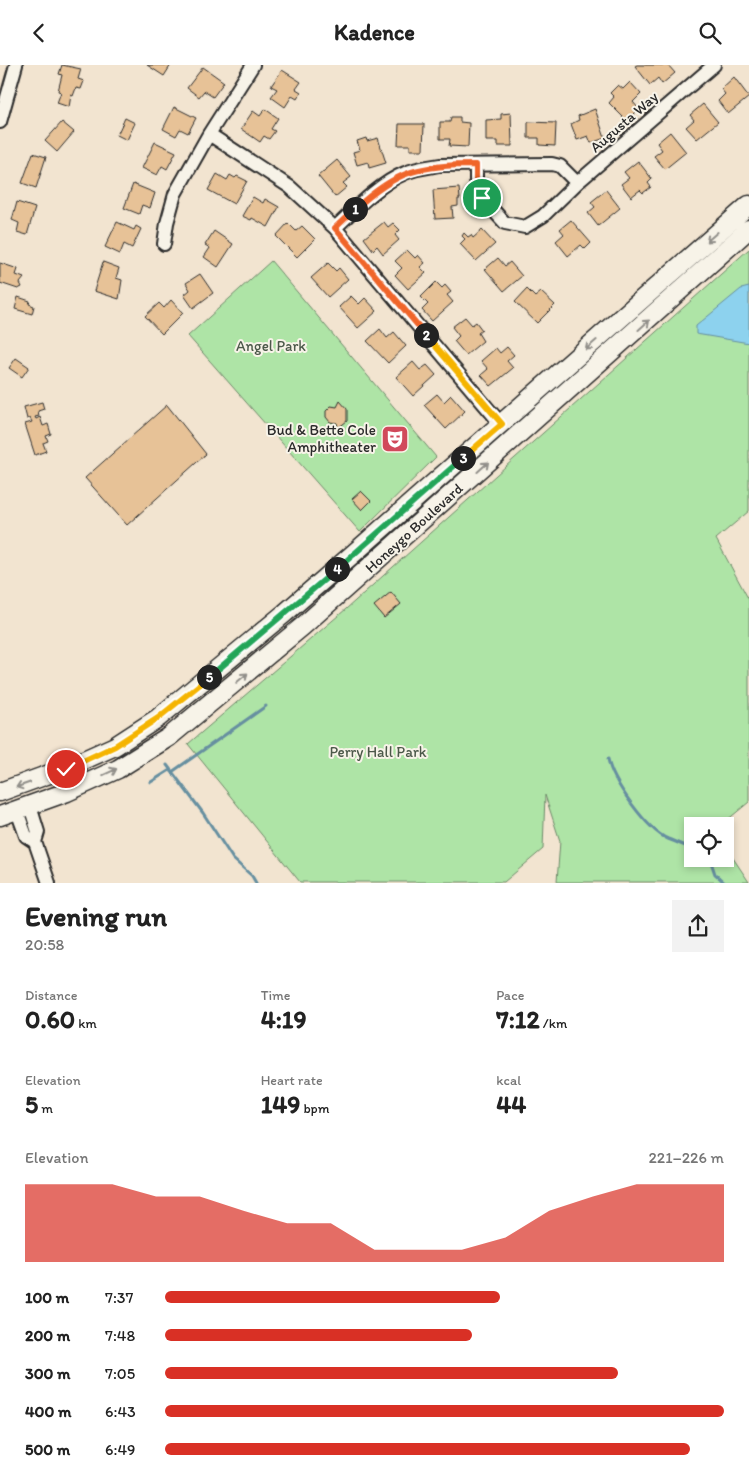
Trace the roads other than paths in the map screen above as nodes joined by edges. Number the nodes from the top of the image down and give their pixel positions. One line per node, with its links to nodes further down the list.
1 (16, 65): 4 (street)
2 (253, 65): 5 (street)
3 (714, 65): 7 (street, Augusta Way)
4 (0, 122)
5 (209, 134): 9 (street); 11 (street)
6 (476, 165): 7 (street); 7 (street, Augusta Way); 9 (street)
7 (577, 183)
8 (749, 205): 12 (main road, Honeygo Boulevard, one-way to 12)
9 (335, 228): 12 (street)
10 (749, 229): 14 (main road, Honeygo Boulevard, one-way to 10)
11 (164, 244)
12 (502, 424): 13 (main road, Honeygo Boulevard, one-way to 13)
13 (0, 792)
14 (16, 811): 15 (street)
15 (49, 883)

